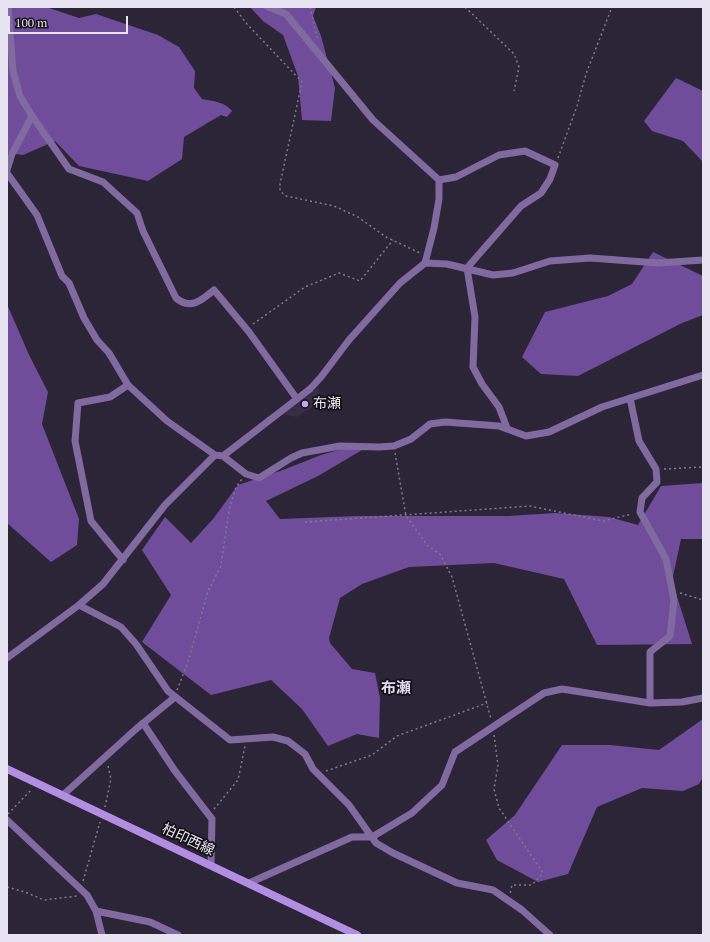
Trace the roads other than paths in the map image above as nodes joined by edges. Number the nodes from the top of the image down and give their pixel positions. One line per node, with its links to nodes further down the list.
1 (8, 7): 3 (street)
2 (268, 7): 6 (street)
3 (32, 116): 4 (street); 13 (street)
4 (7, 170)
5 (7, 173): 11 (street)
6 (439, 180): 7 (street); 9 (street)
7 (425, 259): 9 (street); 13 (street)
8 (703, 260): 9 (street)
9 (467, 268): 14 (street)
10 (703, 375): 12 (street)
11 (128, 386): 15 (street); 17 (street)
12 (630, 398): 14 (street); 22 (street)
13 (297, 399): 16 (street)
14 (507, 428): 16 (street)
15 (215, 455): 16 (street); 17 (street)
16 (223, 456)
17 (123, 560): 18 (street)
18 (79, 605): 19 (street); 20 (street)
19 (7, 658)
20 (175, 697): 23 (street); 27 (street)
21 (703, 698): 22 (street)
22 (650, 703): 27 (street)
23 (143, 723): 25 (street); 28 (street)
24 (7, 770): 25 (main road, 柏印西線)
25 (63, 795): 28 (main road, 柏印西線)
26 (7, 820): 30 (street)
27 (372, 837): 29 (street); 34 (street)
28 (211, 865): 29 (main road, 柏印西線)
29 (249, 883): 33 (main road, 柏印西線)
30 (96, 911): 31 (street); 32 (street)
31 (102, 935)
32 (178, 935)
33 (357, 935)
34 (550, 935)

